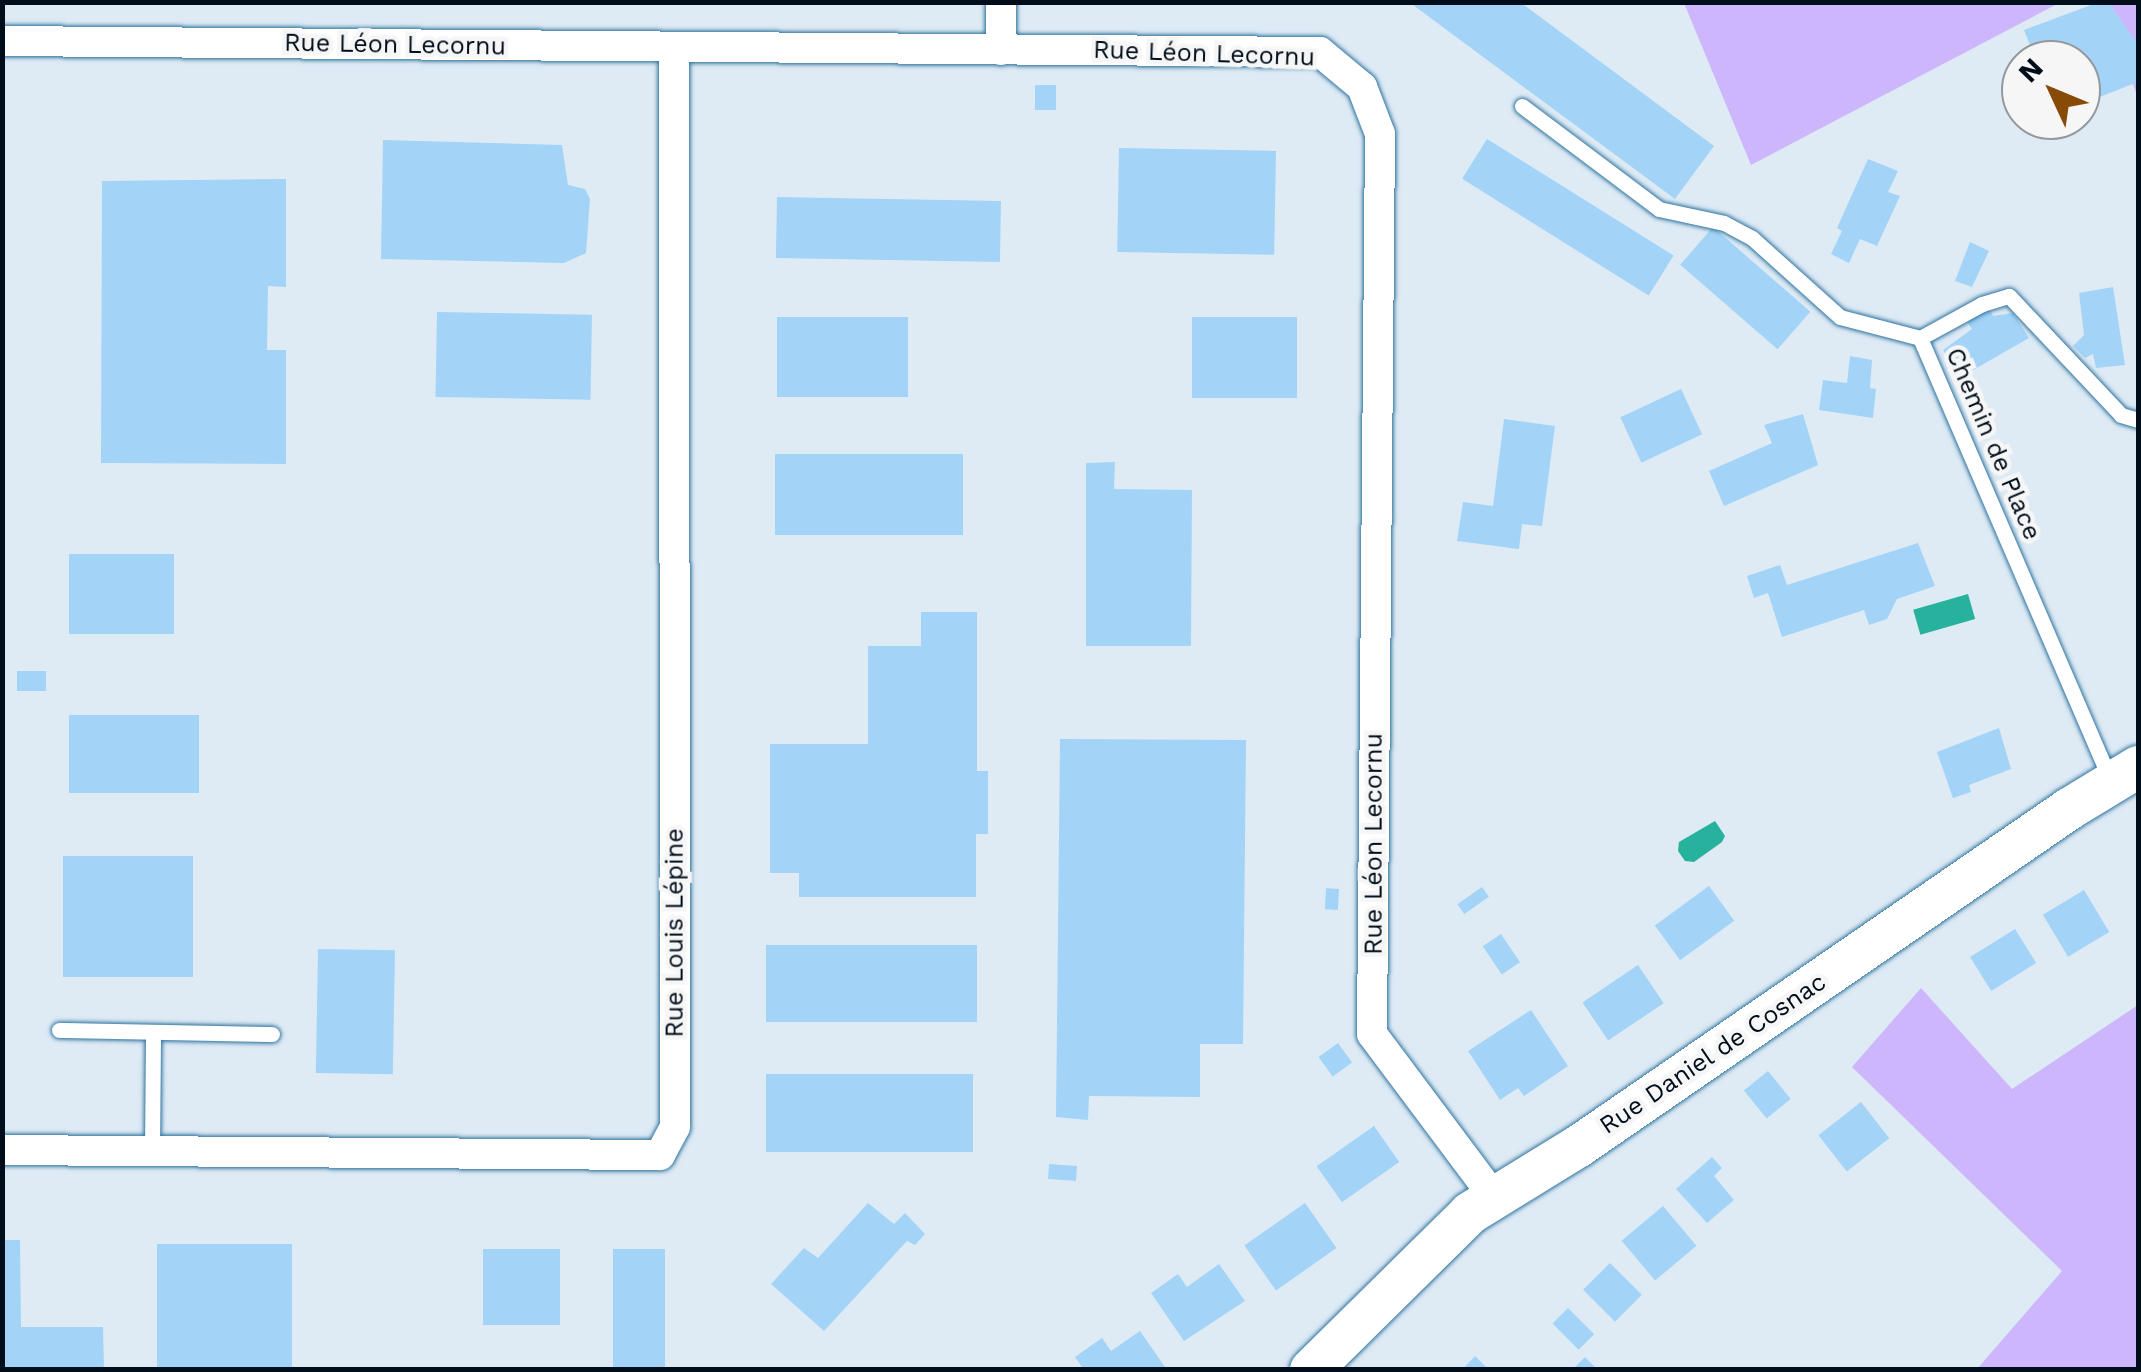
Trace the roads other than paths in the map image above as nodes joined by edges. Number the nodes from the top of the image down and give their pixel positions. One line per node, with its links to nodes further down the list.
1 (1001, 2): 4 (street)
2 (2, 41): 3 (street, Rue Léon Lecornu)
3 (674, 49): 4 (street, Rue Léon Lecornu); 13 (street, Rue Louis Lépine)
4 (1002, 50): 14 (street, Rue Léon Lecornu)
5 (1522, 106): 6 (lane, Chemin de Place)
6 (1920, 338): 7 (lane); 8 (lane, Chemin de Place)
7 (2138, 420)
8 (2125, 775): 14 (street, Rue Daniel de Cosnac)
9 (59, 1030): 10 (lane)
10 (153, 1034): 11 (lane); 13 (lane)
11 (272, 1034)
12 (2, 1150): 13 (street, Rue Louis Lépine)
13 (152, 1151)
14 (1493, 1196): 15 (street, Rue Daniel de Cosnac)
15 (1311, 1370)

